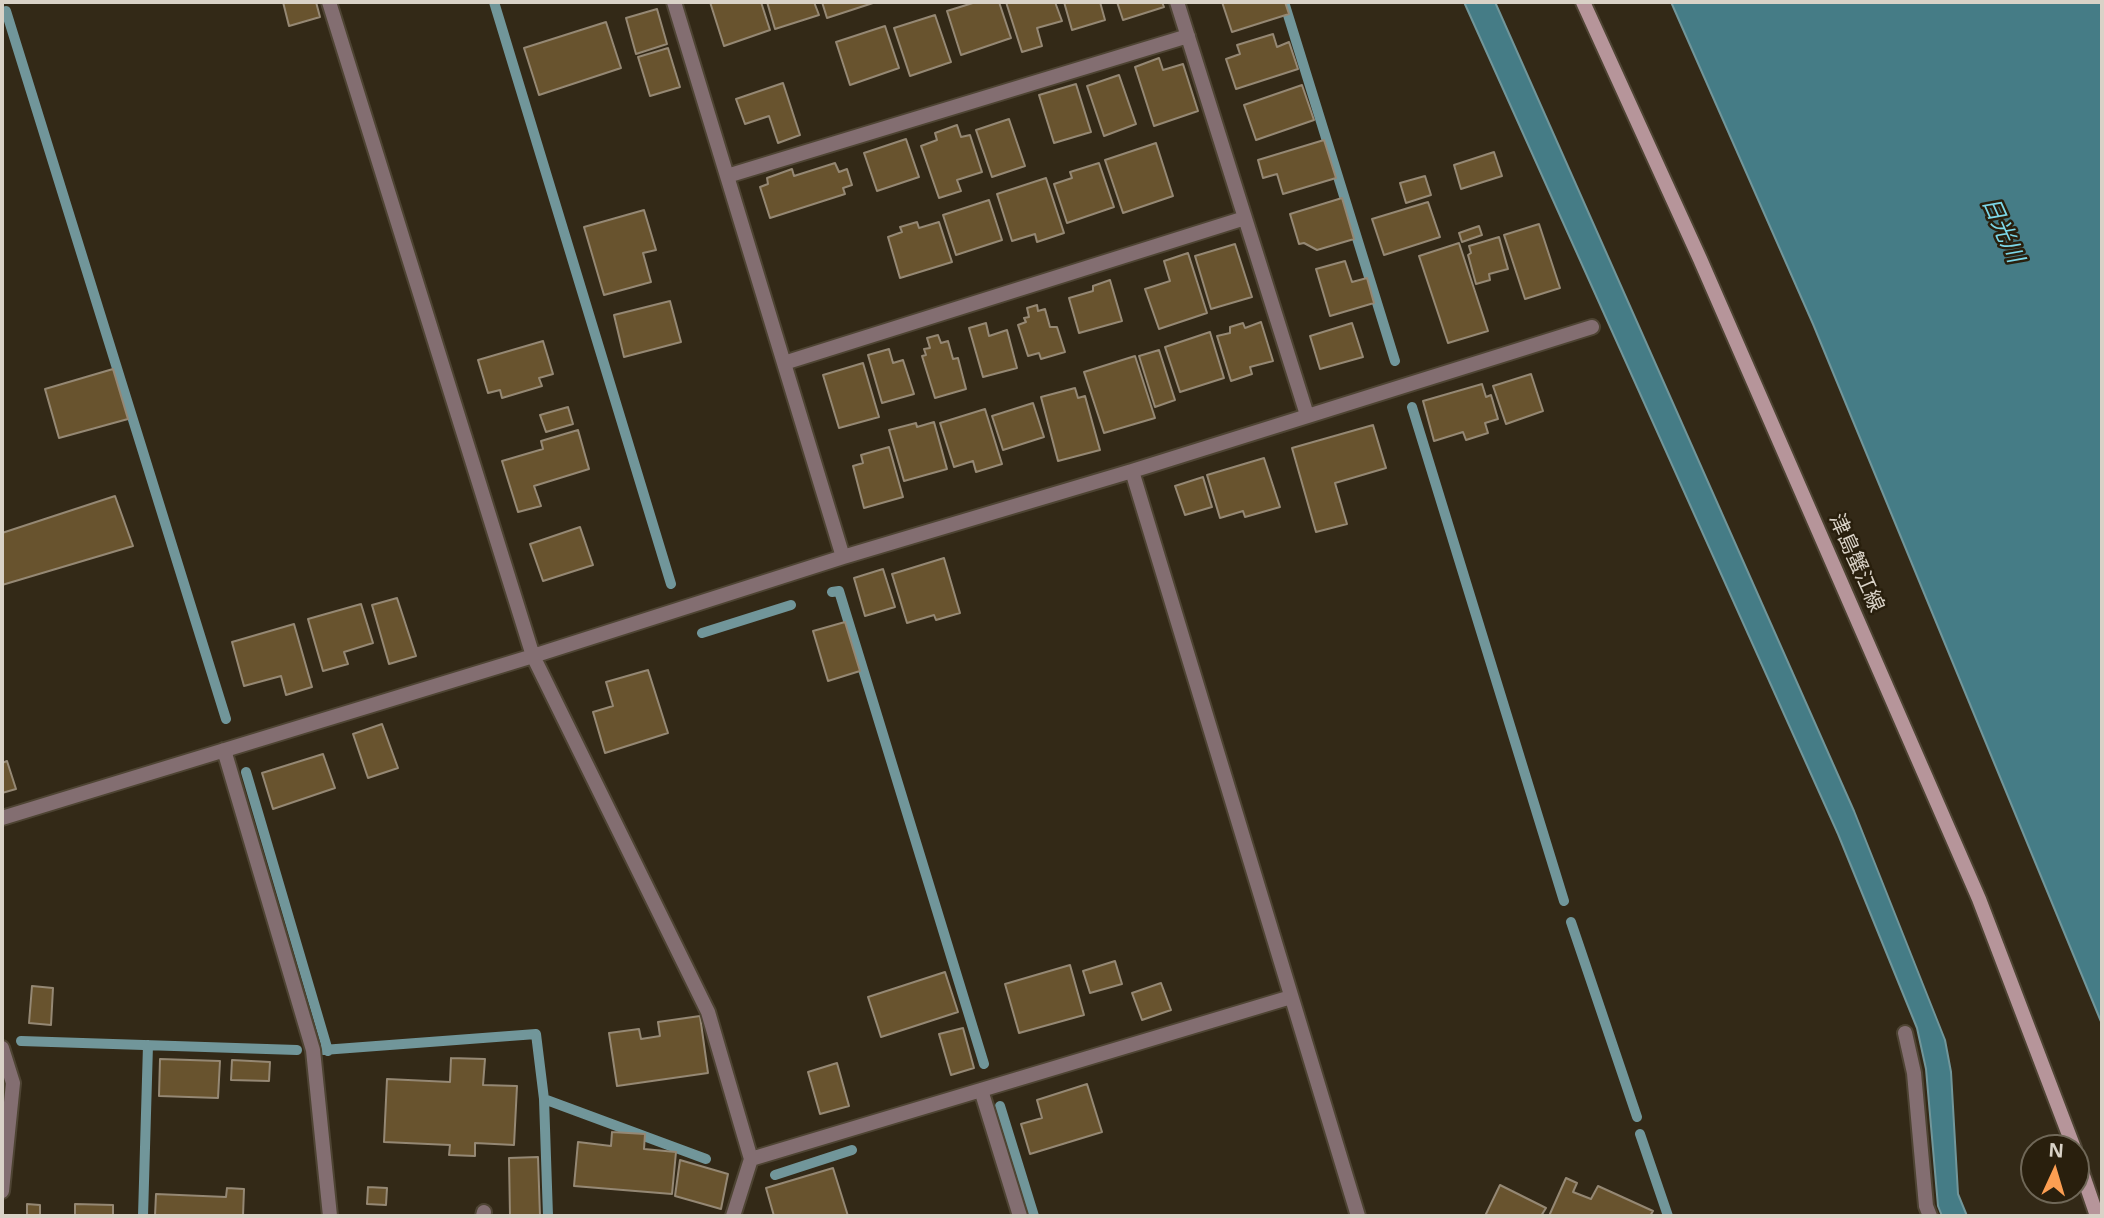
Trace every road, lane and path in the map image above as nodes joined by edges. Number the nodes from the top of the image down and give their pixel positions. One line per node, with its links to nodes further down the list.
1 (329, 2): 13 (street)
2 (674, 2): 6 (street)
3 (1177, 2): 5 (street)
4 (1583, 2): 20 (main road, 津島蟹江線)
5 (1188, 36): 6 (street); 7 (street)
6 (727, 176): 9 (street)
7 (1245, 218): 9 (street); 10 (street)
8 (1592, 327): 10 (street)
9 (784, 363): 12 (street)
10 (1307, 415): 11 (street)
11 (1132, 471): 12 (street); 16 (street)
12 (844, 557): 13 (street)
13 (533, 656): 14 (street); 21 (street)
14 (224, 750): 15 (street); 24 (street)
15 (2, 818)
16 (1291, 997): 19 (street); 27 (street)
17 (1905, 1032): 28 (street)
18 (2, 1048): 22 (street)
19 (981, 1090): 21 (street); 26 (street)
20 (2069, 1134)
21 (751, 1159): 25 (street)
22 (2, 1191)
23 (2090, 1196): 29 (main road)
24 (330, 1216)
25 (733, 1216)
26 (1020, 1216)
27 (1358, 1216)
28 (1930, 1216)
29 (2097, 1216)

